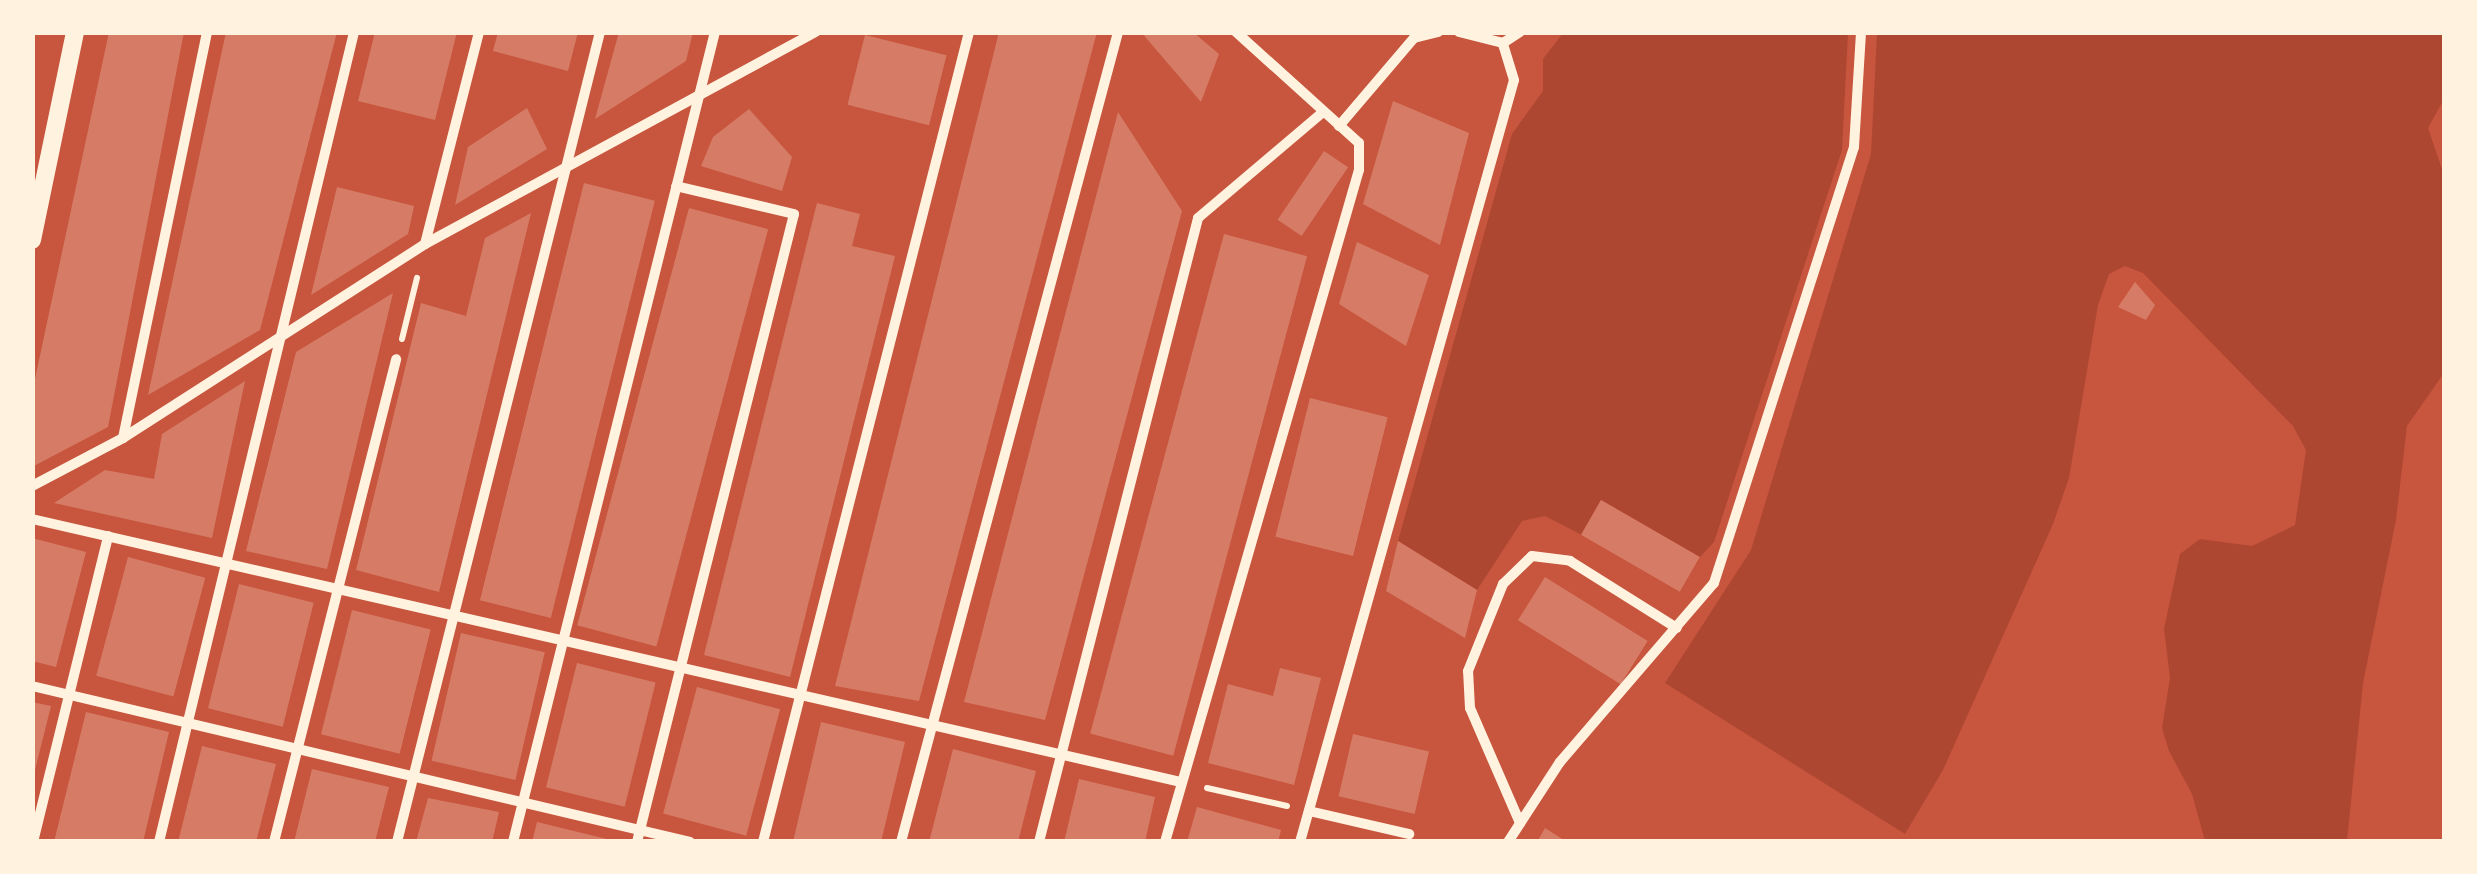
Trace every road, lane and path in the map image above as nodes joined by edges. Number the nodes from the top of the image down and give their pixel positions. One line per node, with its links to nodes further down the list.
1 (75, 32): 21 (street)
2 (207, 32): 25 (street)
3 (354, 32): 23 (street)
4 (479, 32): 22 (street)
5 (600, 32): 19 (street)
6 (714, 32): 16 (street)
7 (816, 32): 16 (street)
8 (969, 32): 37 (street)
9 (1118, 32): 39 (street)
10 (1236, 32): 17 (street)
11 (1438, 32): 18 (street)
12 (1459, 32): 15 (street)
13 (1520, 32): 15 (street)
14 (1861, 32): 32 (street)
15 (1503, 42): 45 (street)
16 (699, 96): 19 (street); 20 (street)
17 (1322, 112): 18 (street); 41 (street)
18 (1339, 126): 43 (street)
19 (566, 164): 22 (street); 31 (street)
20 (676, 186): 33 (street); 34 (street)
21 (32, 240)
22 (426, 244): 23 (street); 24 (path)
23 (279, 335): 25 (street); 29 (street)
24 (396, 359): 30 (street)
25 (124, 438): 26 (street)
26 (32, 486)
27 (32, 519): 28 (street)
28 (108, 536): 29 (street); 36 (street)
29 (227, 563): 30 (street); 38 (street)
30 (338, 588): 31 (street); 40 (street)
31 (452, 615): 33 (street); 42 (street)
32 (1677, 628): 46 (street); 46 (street)
33 (563, 640): 34 (street); 44 (street)
34 (679, 666): 37 (street); 48 (street)
35 (32, 686): 36 (street)
36 (69, 694): 38 (street); 49 (street)
37 (801, 694): 39 (street); 55 (street)
38 (188, 722): 40 (street); 50 (street)
39 (933, 724): 41 (street); 56 (street)
40 (298, 748): 42 (street); 51 (street)
41 (1061, 754): 43 (street); 57 (street)
42 (414, 776): 44 (street); 52 (street)
43 (1181, 782): 45 (path); 58 (street)
44 (522, 802): 48 (street); 53 (street)
45 (1309, 811): 47 (street); 59 (street)
46 (1520, 823): 60 (street)
47 (1409, 834)
48 (638, 836): 54 (street)
49 (34, 842)
50 (159, 842)
51 (274, 842)
52 (397, 842)
53 (512, 842)
54 (690, 842)
55 (764, 842)
56 (901, 842)
57 (1038, 842)
58 (1166, 842)
59 (1300, 842)
60 (1508, 842)

